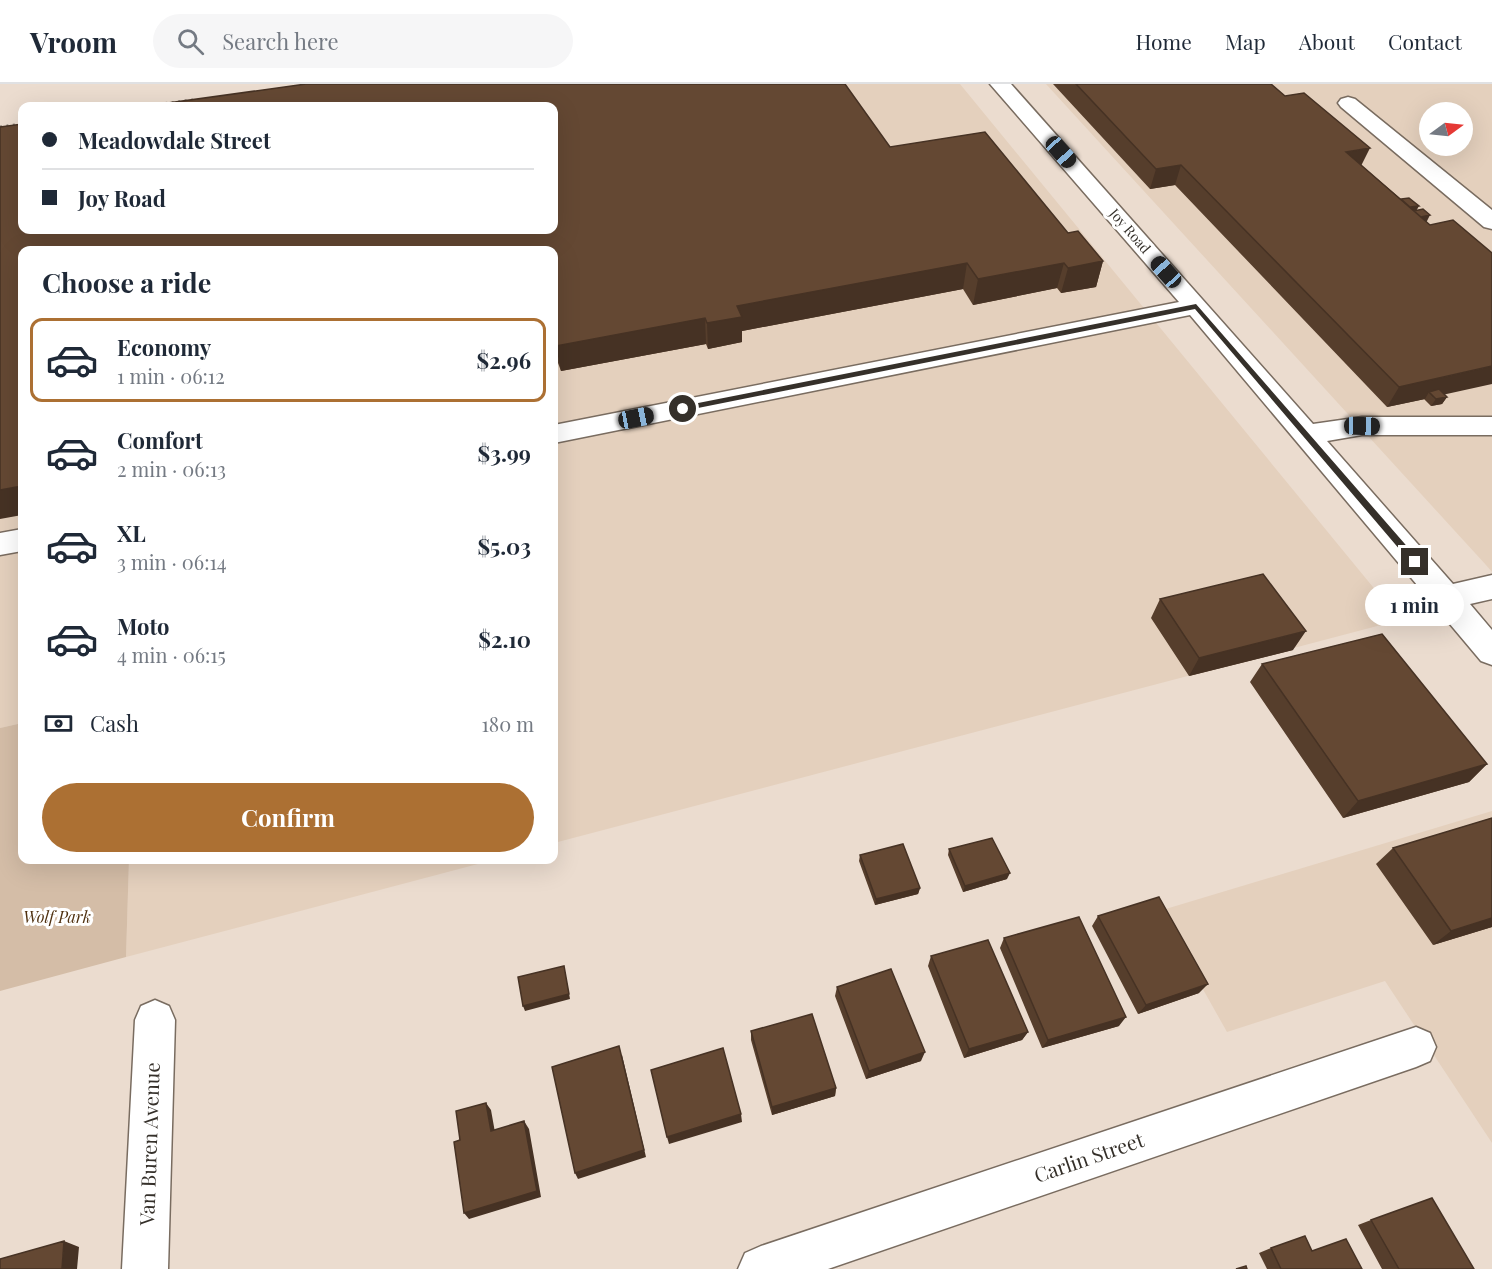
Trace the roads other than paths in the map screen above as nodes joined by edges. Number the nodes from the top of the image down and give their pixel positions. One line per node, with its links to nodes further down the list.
1 (1000, 84): 4 (street, Joy Road)
2 (1348, 103): 3 (street)
3 (1492, 222)
4 (1196, 306): 6 (street); 7 (street, Joy Road)
5 (1492, 426): 7 (street)
6 (558, 433)
7 (1306, 435): 11 (street, Joy Road)
8 (18, 541): 9 (street)
9 (0, 544)
10 (1492, 587): 11 (street)
11 (1446, 598): 12 (street, Joy Road)
12 (1492, 652)
13 (155, 1020): 15 (street, Van Buren Avenue)
14 (1416, 1047): 16 (street, Carlin Street)
15 (145, 1269)
16 (761, 1269)

